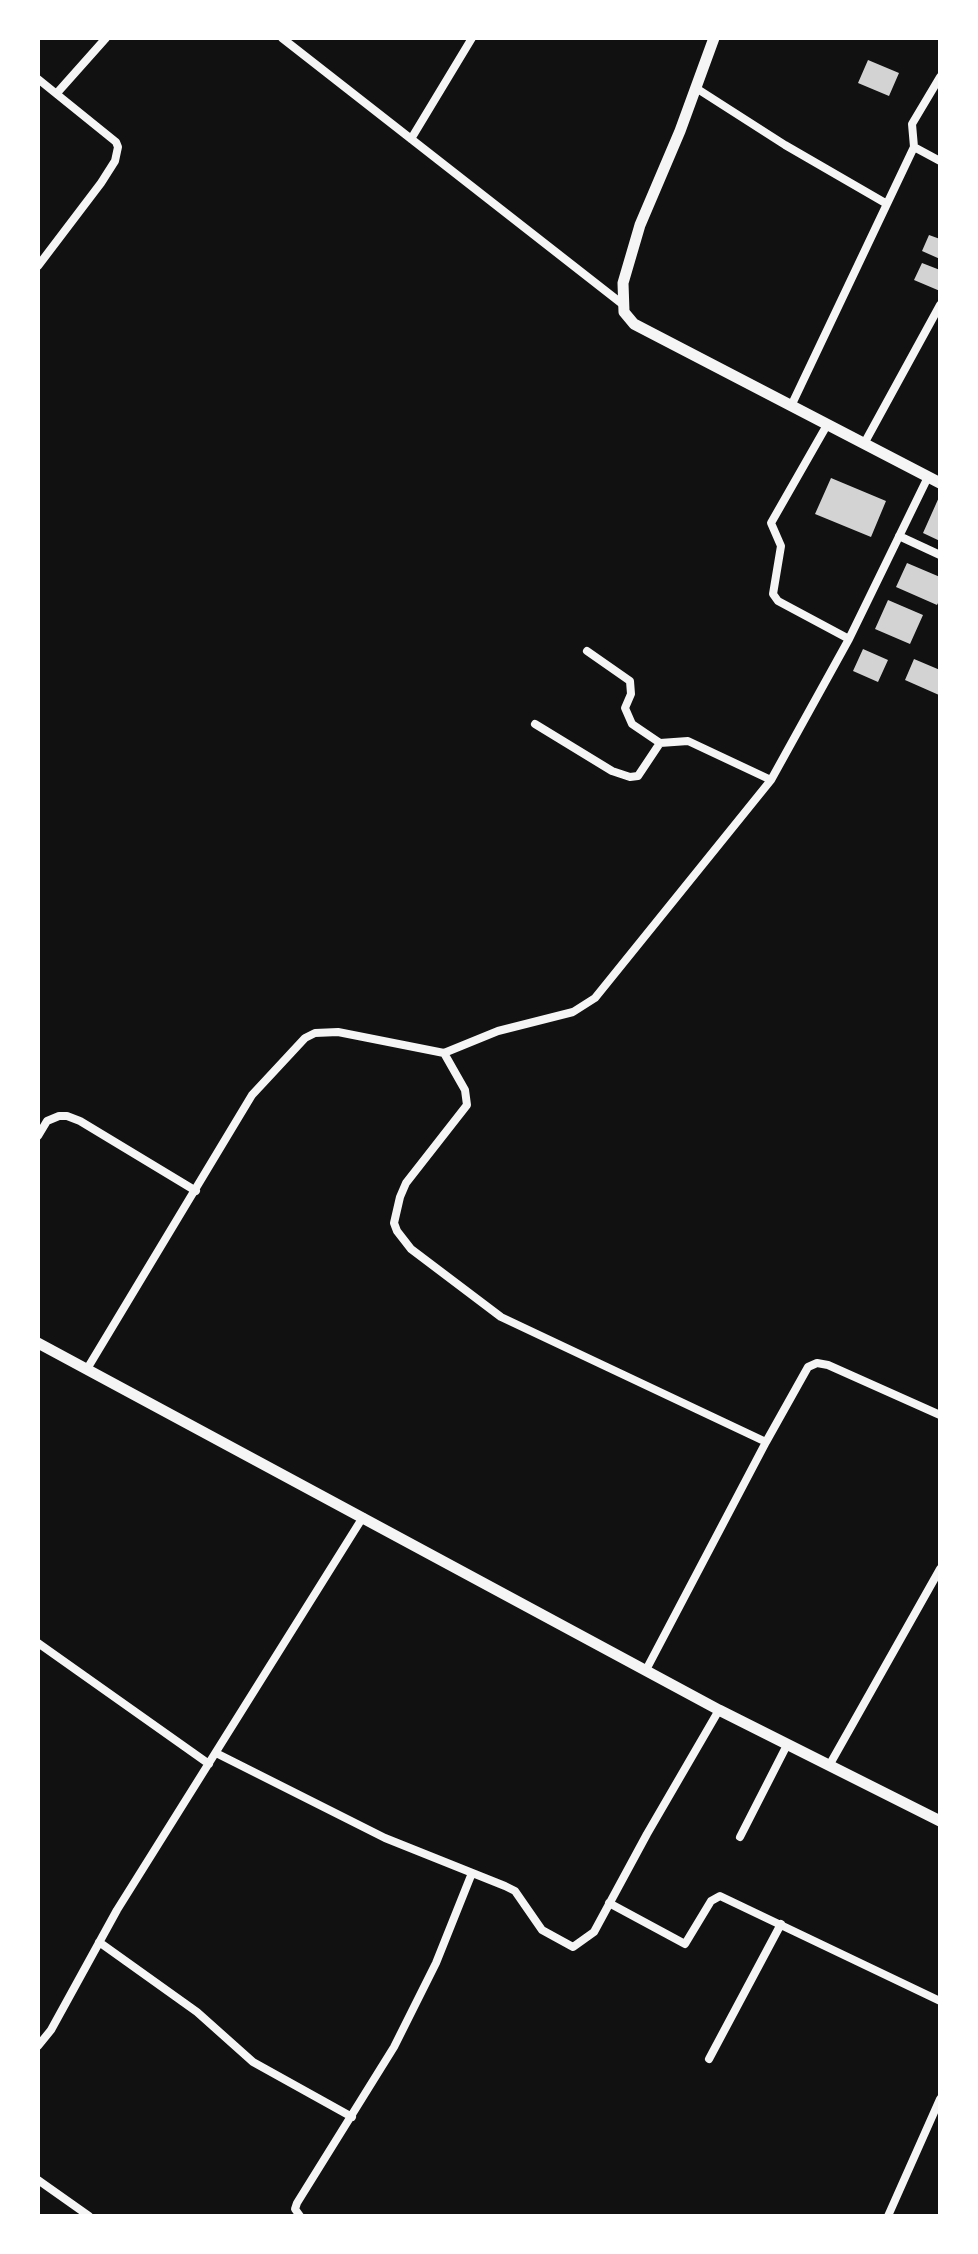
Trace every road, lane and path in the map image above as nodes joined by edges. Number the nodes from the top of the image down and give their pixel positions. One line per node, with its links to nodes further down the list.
1 (106, 38): 8 (street)
2 (282, 38): 9 (street)
3 (472, 38): 9 (street)
4 (714, 38): 7 (street)
5 (940, 77): 10 (street)
6 (38, 79): 8 (street)
7 (696, 88): 12 (street); 14 (street)
8 (57, 93): 13 (street)
9 (411, 139): 14 (street)
10 (914, 147): 11 (street); 12 (street)
11 (940, 161)
12 (887, 204): 16 (street)
13 (38, 266)
14 (621, 303): 16 (street)
15 (940, 305): 18 (street)
16 (792, 404): 17 (street)
17 (827, 425): 18 (street); 23 (street)
18 (865, 442): 19 (street)
19 (928, 477): 20 (street); 21 (street)
20 (940, 483)
21 (899, 536): 22 (street); 23 (street)
22 (940, 555)
23 (849, 639): 27 (street)
24 (587, 651): 26 (street)
25 (535, 724): 26 (street)
26 (660, 743): 27 (street)
27 (771, 780): 28 (street)
28 (444, 1053): 30 (street); 34 (street)
29 (38, 1136): 30 (street)
30 (196, 1191): 32 (street)
31 (38, 1343): 32 (street)
32 (87, 1369): 35 (street)
33 (940, 1415): 34 (street)
34 (766, 1442): 38 (street)
35 (363, 1517): 38 (street); 41 (street)
36 (940, 1569): 43 (street)
37 (38, 1643): 42 (street)
38 (646, 1670): 39 (street)
39 (719, 1710): 40 (street); 47 (street)
40 (787, 1745): 43 (street); 45 (street)
41 (216, 1753): 42 (street); 46 (street)
42 (209, 1764): 49 (street)
43 (830, 1764): 44 (street)
44 (940, 1821)
45 (740, 1837)
46 (472, 1873): 47 (street); 54 (street)
47 (609, 1903): 48 (street)
48 (781, 1924): 50 (street); 52 (street)
49 (99, 1942): 51 (street); 54 (street)
50 (940, 2001)
51 (38, 2046)
52 (709, 2059)
53 (940, 2099): 58 (street)
54 (352, 2117): 57 (street)
55 (38, 2180): 56 (street)
56 (89, 2216)
57 (300, 2216)
58 (888, 2216)

